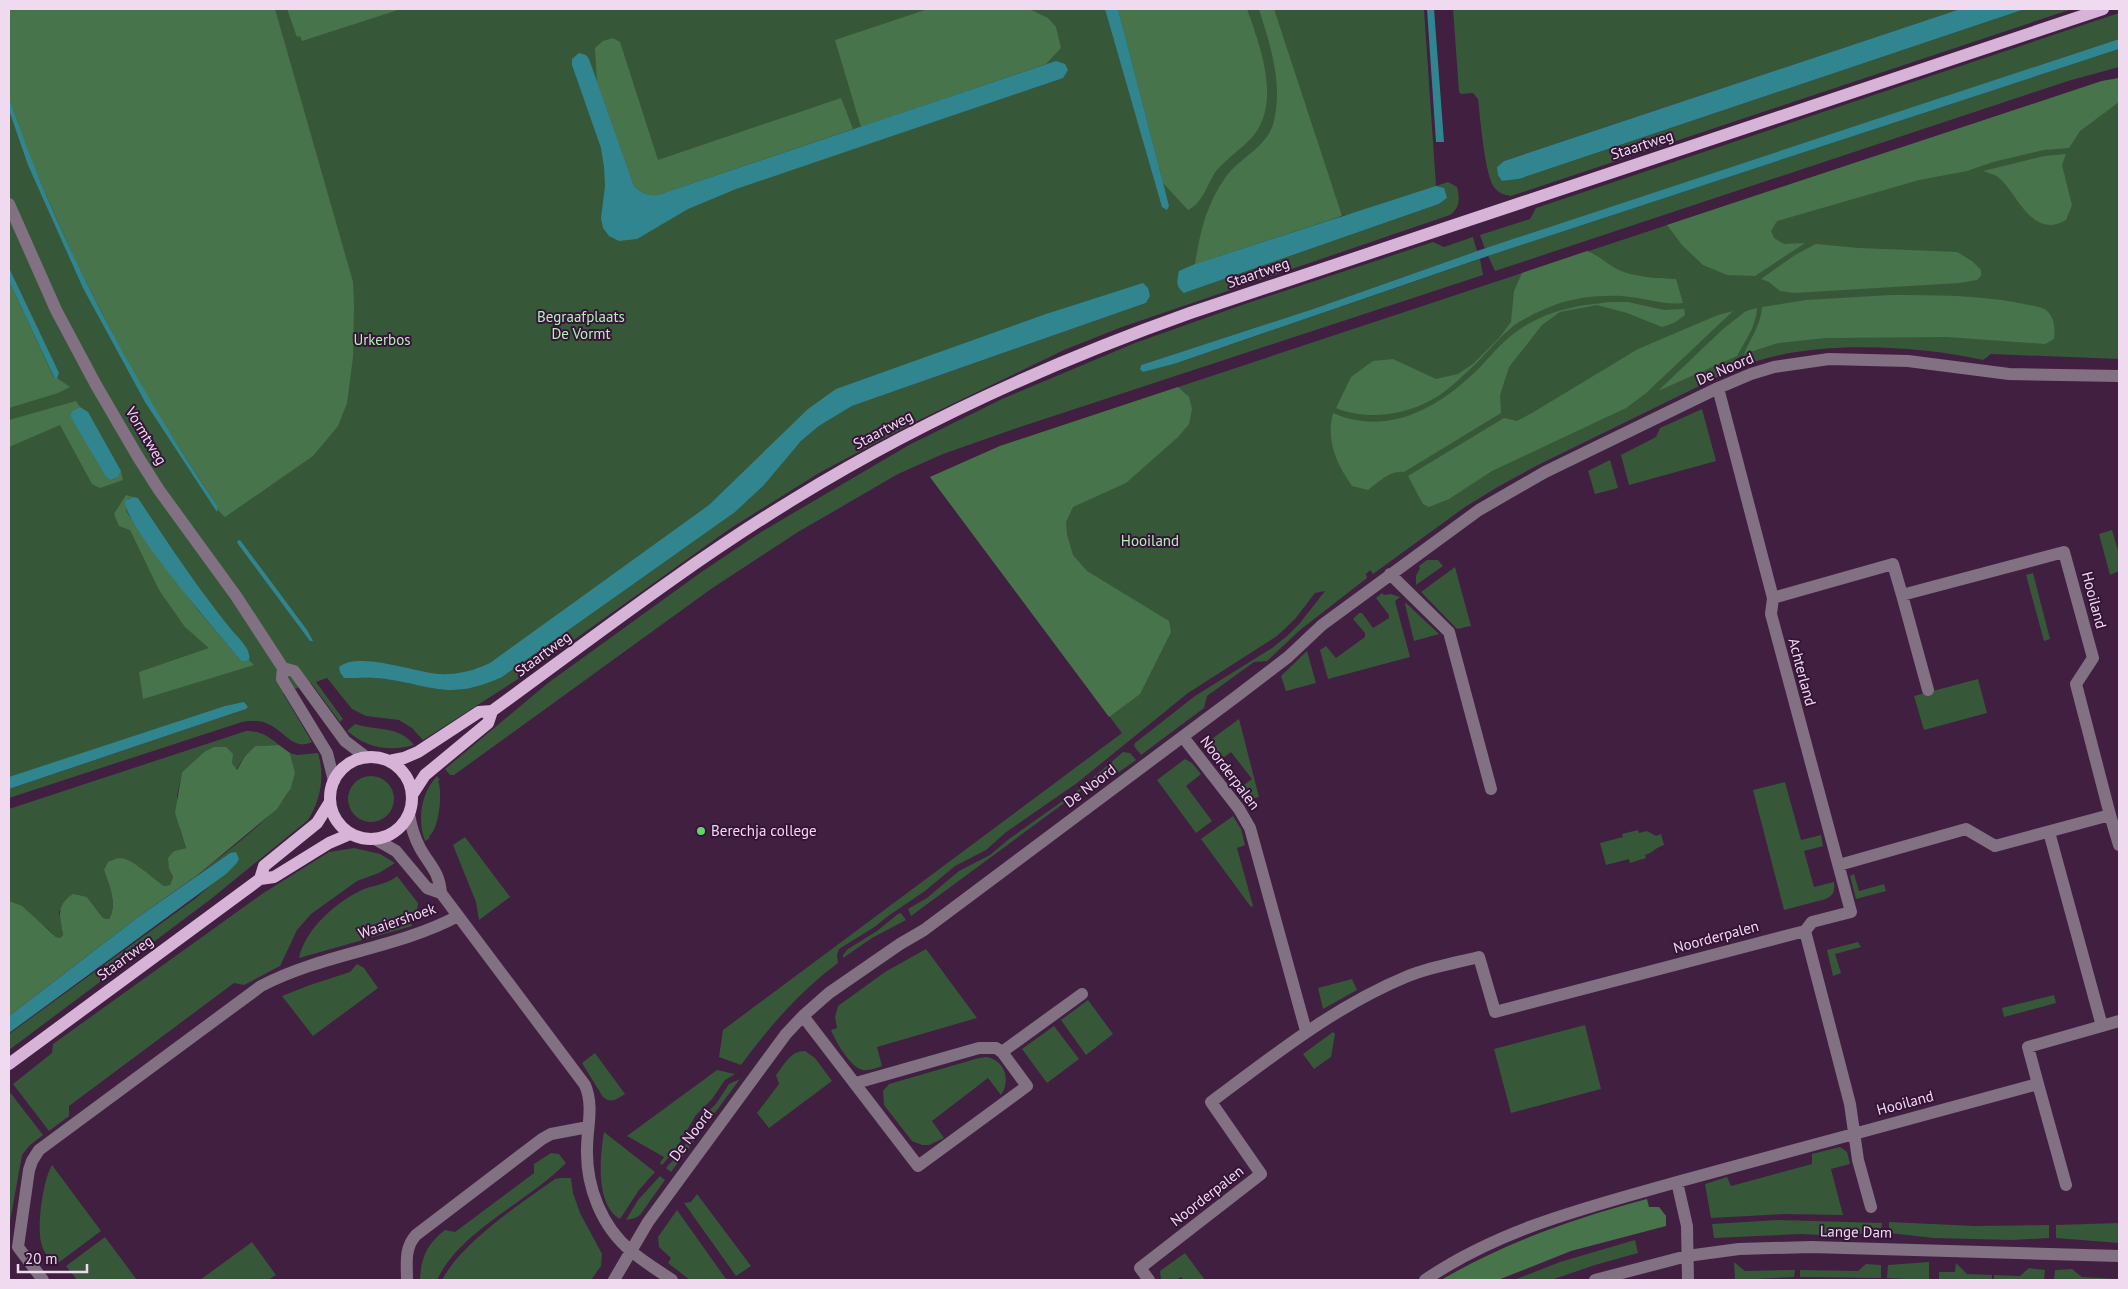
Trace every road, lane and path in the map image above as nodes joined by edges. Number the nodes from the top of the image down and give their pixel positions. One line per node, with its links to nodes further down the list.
1 (2103, 9): 10 (main road, Staartweg)
2 (9, 204): 8 (street, Vormtweg)
3 (2119, 376): 4 (street, De Noord)
4 (1718, 388): 5 (street, De Noord); 7 (street, Achterland)
5 (1390, 574): 11 (street, De Noord); 15 (street)
6 (1902, 595): 7 (street); 9 (street); 19 (street, Hooiland)
7 (1773, 598): 24 (street, Achterland)
8 (283, 668): 12 (street, Vormtweg); 14 (street, Vormtweg)
9 (1928, 690)
10 (492, 711): 13 (main road, Staartweg); 16 (main road, Staartweg)
11 (1182, 737): 30 (street, De Noord); 33 (street, Noorderpalen)
12 (366, 757): 13 (main road); 14 (main road)
13 (389, 761): 16 (main road)
14 (334, 781): 17 (main road)
15 (1491, 790)
16 (412, 795): 18 (main road)
17 (330, 802): 21 (main road); 25 (main road, Staartweg)
18 (409, 814): 22 (main road); 26 (street)
19 (2110, 815): 20 (street); 23 (street, Hooiland)
20 (2049, 832): 24 (street); 32 (street)
21 (350, 834): 22 (main road); 25 (main road, Staartweg)
22 (375, 839): 26 (street)
23 (2119, 845)
24 (1839, 865): 28 (street, Achterland)
25 (260, 879): 35 (main road, Staartweg)
26 (441, 893): 27 (street)
27 (458, 916): 38 (street, Waaiershoek); 43 (street, Waaiershoek)
28 (1805, 931): 33 (street, Noorderpalen); 39 (street)
29 (1082, 994): 34 (street)
30 (803, 1016): 36 (street); 44 (street, De Noord)
31 (2119, 1021): 32 (street)
32 (2102, 1026): 37 (street)
33 (1306, 1031): 51 (street, Noorderpalen)
34 (1002, 1052): 36 (street); 36 (street)
35 (9, 1064)
36 (856, 1083)
37 (2038, 1084): 39 (street, Hooiland); 41 (street)
38 (588, 1127): 44 (street, Waaiershoek); 48 (street)
39 (1854, 1133): 40 (street); 42 (street)
40 (1677, 1182): 45 (street); 52 (street)
41 (2066, 1185)
42 (1871, 1208)
43 (13, 1250): 47 (street, Waaiershoek)
44 (631, 1251): 49 (street, De Noord); 50 (street, Waaiershoek)
45 (1688, 1256): 46 (street, Lange Dam); 53 (street, Lange Dam); 54 (street)
46 (2119, 1256)
47 (43, 1280)
48 (407, 1280)
49 (614, 1280)
50 (672, 1280)
51 (1149, 1280)
52 (1425, 1280)
53 (1596, 1280)
54 (1688, 1280)

